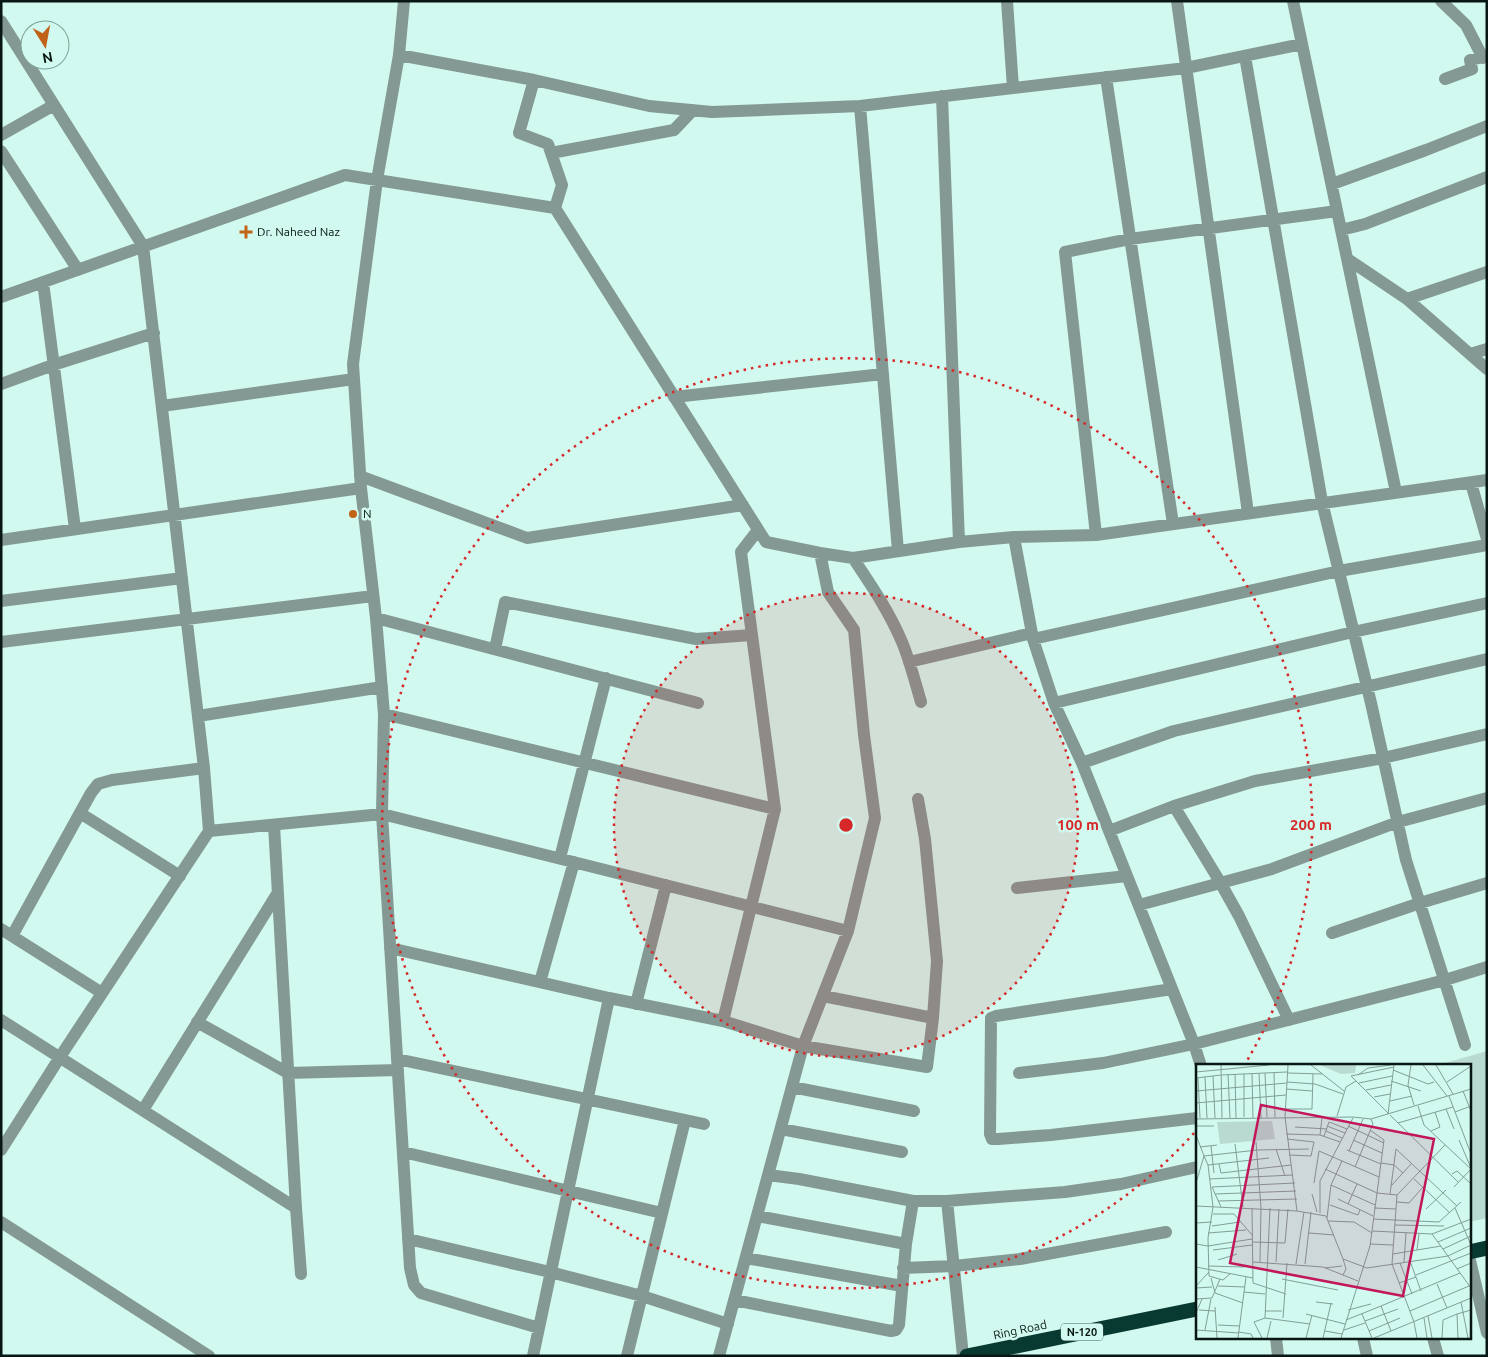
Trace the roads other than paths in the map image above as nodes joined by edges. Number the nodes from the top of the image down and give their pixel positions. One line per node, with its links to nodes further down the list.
1 (404, 1): 8 (street)
2 (1007, 1): 15 (street)
3 (1177, 1): 11 (street)
4 (1293, 1): 7 (street)
5 (1441, 1): 10 (street)
6 (1, 21): 17 (street)
7 (1302, 44): 9 (street); 26 (street)
8 (399, 55): 14 (street); 25 (street)
9 (1245, 56): 11 (street); 29 (street)
10 (1485, 57): 13 (street)
11 (1186, 68): 12 (street); 30 (street)
12 (1106, 78): 15 (street); 32 (street)
13 (1445, 79)
14 (534, 80): 19 (street); 23 (street)
15 (1013, 88): 16 (street)
16 (942, 96): 18 (street); 65 (street)
17 (54, 104): 21 (street); 33 (street)
18 (860, 106): 19 (street); 45 (street)
19 (693, 110): 23 (street)
20 (1487, 126): 26 (street)
21 (1, 135)
22 (1, 151): 35 (street)
23 (551, 153): 27 (street)
24 (1487, 177): 31 (street)
25 (377, 180): 27 (street); 33 (street); 46 (street)
26 (1332, 184): 28 (street)
27 (555, 208): 48 (street)
28 (1337, 211): 29 (street); 31 (street)
29 (1273, 220): 30 (street); 54 (street)
30 (1208, 228): 32 (street); 56 (street)
31 (1341, 230): 34 (street)
32 (1130, 239): 58 (street); 61 (street)
33 (144, 246): 35 (street); 40 (street)
34 (1349, 260): 39 (street); 53 (street)
35 (78, 270): 37 (street)
36 (1487, 272): 39 (street)
37 (43, 282): 38 (street); 43 (street)
38 (1, 297)
39 (1407, 300): 42 (street)
40 (154, 333): 43 (street); 49 (street)
41 (1487, 348): 42 (street)
42 (1470, 354): 44 (street)
43 (53, 364): 47 (street); 59 (street)
44 (1487, 370)
45 (883, 374): 48 (street); 67 (street)
46 (354, 379): 49 (street); 51 (street)
47 (1, 384)
48 (674, 397): 55 (street)
49 (162, 406): 57 (street)
50 (1487, 480): 52 (street)
51 (361, 482): 55 (street); 57 (street); 72 (street)
52 (1471, 483): 53 (street); 63 (street)
53 (1396, 492): 54 (street)
54 (1322, 502): 56 (street); 70 (street)
55 (743, 505): 60 (street)
56 (1248, 513): 58 (street)
57 (175, 515): 59 (street); 71 (street)
58 (1173, 524): 61 (street)
59 (74, 529): 64 (street)
60 (758, 530): 68 (street); 78 (street)
61 (1096, 535): 62 (street)
62 (1014, 537): 65 (street); 79 (street)
63 (1487, 539)
64 (1, 540)
65 (959, 542): 67 (street)
66 (1487, 545): 70 (street)
67 (898, 551): 69 (street)
68 (820, 553): 69 (street); 119 (street)
69 (852, 558): 83 (street)
70 (1339, 571): 77 (street); 79 (street)
71 (182, 578): 73 (street); 75 (street)
72 (374, 596): 75 (street); 76 (street)
73 (1, 601)
74 (1487, 603): 77 (street)
75 (187, 618): 80 (street); 91 (street)
76 (376, 618): 81 (street); 85 (street)
77 (1353, 632): 86 (street); 89 (street)
78 (752, 635): 81 (street); 100 (street)
79 (1033, 636): 83 (street); 89 (street)
80 (1, 642)
81 (495, 649): 84 (street)
82 (1487, 659): 86 (street)
83 (909, 662): 87 (street)
84 (606, 678): 88 (street); 94 (street)
85 (382, 687): 90 (street); 91 (street)
86 (1367, 688): 93 (street); 95 (street)
87 (922, 702)
88 (698, 703)
89 (1054, 703): 95 (street)
90 (384, 714): 94 (street); 102 (street)
91 (198, 716): 96 (street)
92 (1487, 734): 93 (street)
93 (1383, 758): 99 (street); 103 (street)
94 (584, 763): 100 (street); 107 (street)
95 (1082, 763): 106 (street)
96 (204, 768): 101 (street); 105 (street)
97 (1487, 798): 103 (street)
98 (918, 799): 131 (street)
99 (1174, 806): 106 (street); 111 (street)
100 (775, 810): 118 (street)
101 (80, 813): 109 (street); 120 (street)
102 (382, 814): 104 (street); 107 (street); 122 (street)
103 (1398, 822): 111 (street); 116 (street)
104 (274, 825): 105 (street); 115 (street)
105 (209, 831): 109 (street)
106 (1109, 831): 110 (street)
107 (560, 858): 108 (street)
108 (574, 862): 113 (street); 125 (street)
109 (180, 876): 127 (street)
110 (1127, 876): 114 (street); 117 (street)
111 (1220, 882): 117 (street); 133 (street)
112 (1487, 883): 116 (street)
113 (666, 885): 118 (street); 130 (street)
114 (1017, 888)
115 (277, 894): 135 (street); 142 (street)
116 (1420, 903): 121 (street); 124 (street)
117 (1139, 905): 126 (street)
118 (751, 907): 119 (street); 134 (street)
119 (848, 931): 128 (street)
120 (7, 933): 127 (street)
121 (1332, 933)
122 (390, 948): 125 (street); 140 (street)
123 (1487, 967): 124 (street)
124 (1445, 980): 133 (street); 137 (street)
125 (540, 982): 129 (street)
126 (1172, 989): 136 (street); 148 (street)
127 (102, 993): 139 (street)
128 (823, 996): 131 (street); 138 (street)
129 (609, 998): 130 (street); 145 (street)
130 (636, 1004): 134 (street)
131 (933, 1018): 138 (street)
132 (1, 1020): 139 (street)
133 (1289, 1020): 136 (street)
134 (724, 1021): 138 (street)
135 (197, 1022): 142 (street); 146 (street)
136 (1194, 1044): 141 (street); 143 (street)
137 (1465, 1045)
138 (804, 1046): 144 (street)
139 (60, 1056): 146 (street); 152 (street)
140 (397, 1064): 142 (street); 145 (street); 153 (street)
141 (1200, 1064)
142 (288, 1073): 160 (street)
143 (1019, 1074)
144 (792, 1087): 147 (street); 151 (street)
145 (587, 1100): 149 (street); 157 (street)
146 (142, 1110): 160 (street)
147 (914, 1111)
148 (1196, 1118)
149 (685, 1120): 150 (street); 161 (street)
150 (704, 1124)
151 (781, 1129): 154 (street); 156 (street)
152 (1, 1150)
153 (403, 1152): 157 (street); 165 (street)
154 (902, 1152)
155 (1196, 1167): 159 (street)
156 (768, 1175): 158 (street); 162 (street)
157 (568, 1190): 161 (street); 173 (street)
158 (913, 1201): 159 (street); 166 (street)
159 (947, 1201): 171 (street)
160 (296, 1208): 174 (street)
161 (662, 1213): 176 (street)
162 (757, 1216): 166 (street); 169 (street)
163 (1, 1222): 185 (street)
164 (1166, 1232): 171 (street)
165 (408, 1239): 173 (street); 180 (street)
166 (906, 1244): 172 (street)
167 (1487, 1248): 168 (highway)
168 (1470, 1252)
169 (746, 1258): 175 (street); 177 (street)
170 (1470, 1260): 181 (street)
171 (954, 1266): 172 (street); 189 (street)
172 (904, 1268): 175 (street)
173 (550, 1272): 176 (street); 180 (street)
174 (301, 1274)
175 (902, 1286): 177 (street)
176 (642, 1296): 179 (street); 187 (street)
177 (734, 1300): 179 (street)
178 (1196, 1309): 190 (highway, Ring Road / N-120)
179 (728, 1324): 188 (street)
180 (539, 1328): 186 (street)
181 (1487, 1333)
182 (1276, 1340): 191 (street)
183 (1363, 1340): 192 (street)
184 (1434, 1340): 193 (street)
185 (208, 1356)
186 (533, 1356)
187 (627, 1356)
188 (719, 1356)
189 (963, 1356)
190 (967, 1356)
191 (1278, 1356)
192 (1367, 1356)
193 (1438, 1356)

